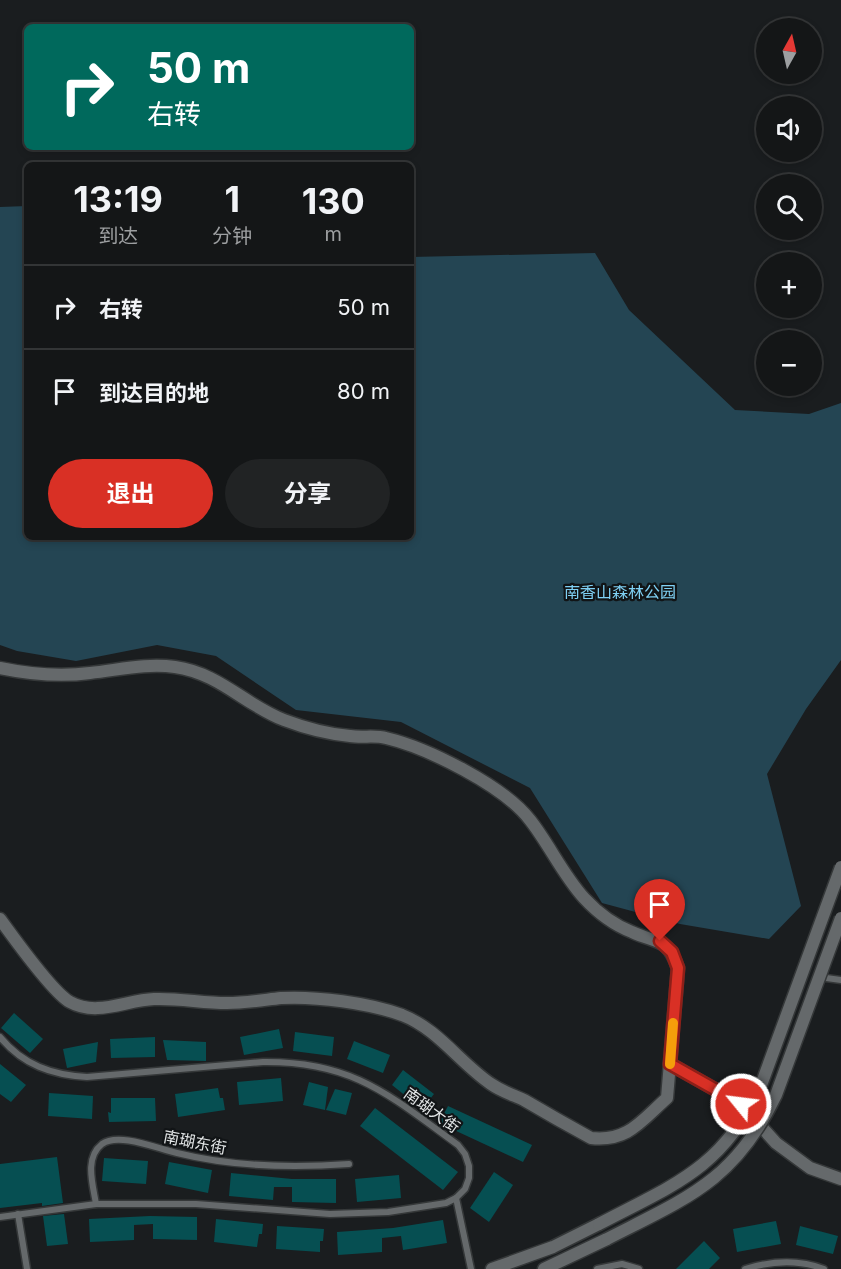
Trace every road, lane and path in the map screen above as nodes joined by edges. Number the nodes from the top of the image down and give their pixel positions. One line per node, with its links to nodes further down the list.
1 (0, 668): 8 (street)
2 (841, 867): 17 (street, bridge)
3 (841, 918): 5 (street, bridge)
4 (0, 920): 8 (street)
5 (819, 977): 6 (lane); 18 (street, bridge)
6 (841, 980)
7 (0, 1037): 11 (lane, 南瑚大街)
8 (670, 1064): 10 (street)
9 (349, 1164): 12 (lane, 南瑚东街)
10 (841, 1179)
11 (456, 1198): 12 (lane); 16 (lane)
12 (96, 1204): 13 (lane)
13 (18, 1214): 14 (lane); 15 (lane)
14 (0, 1217)
15 (27, 1269)
16 (471, 1269)
17 (492, 1269)
18 (545, 1269)
19 (597, 1269): 20 (lane)
20 (639, 1269)
21 (745, 1269): 22 (lane)
22 (824, 1269)

